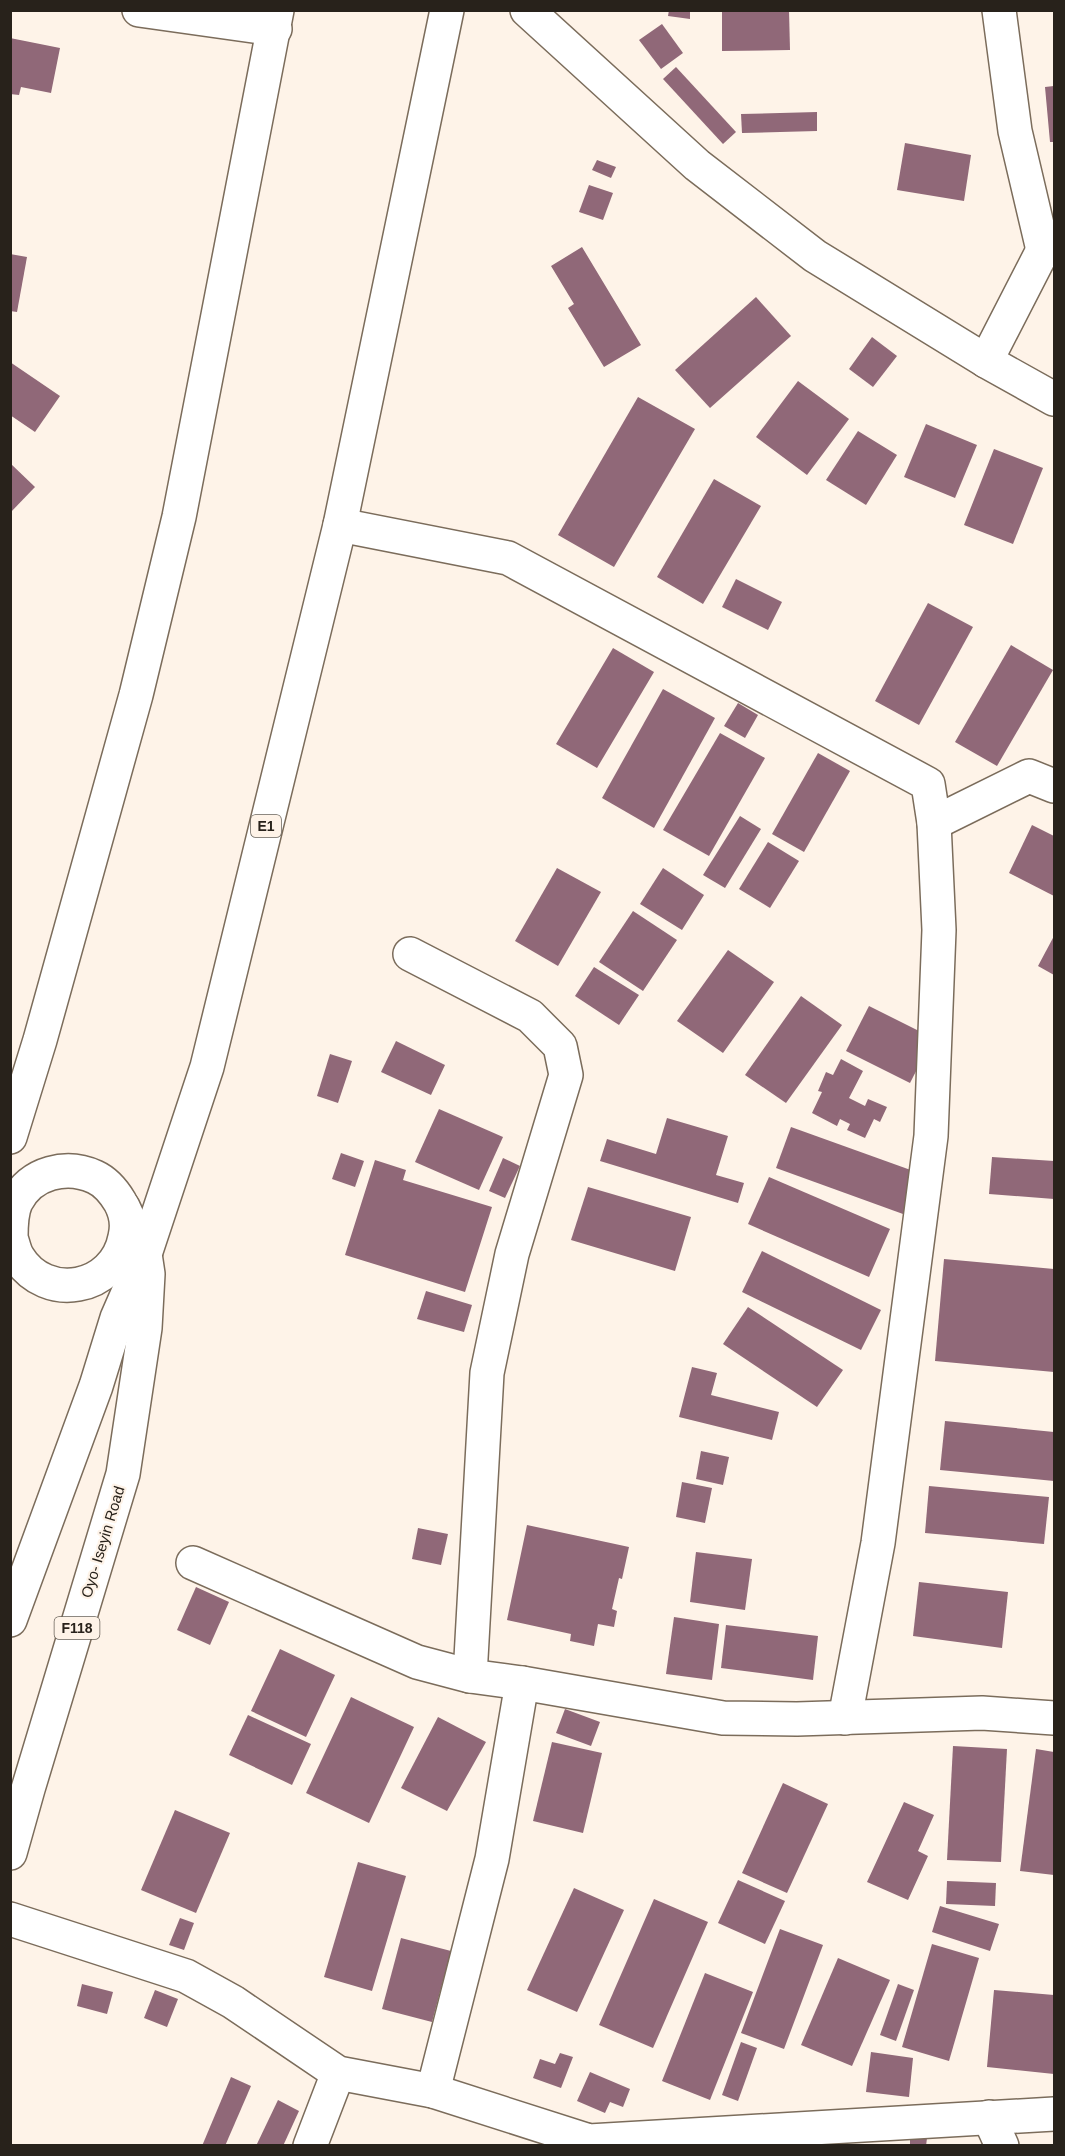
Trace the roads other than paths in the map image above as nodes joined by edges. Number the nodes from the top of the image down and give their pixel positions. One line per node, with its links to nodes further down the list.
1 (139, 10): 5 (main road)
2 (447, 10): 9 (main road, E1)
3 (527, 10): 7 (main road)
4 (999, 10): 6 (main road)
5 (276, 20): 13 (main road)
6 (1049, 245): 7 (main road)
7 (986, 361): 8 (main road)
8 (1054, 399)
9 (340, 525): 11 (main road); 18 (main road, E1)
10 (1054, 786): 11 (main road)
11 (934, 823): 28 (main road)
12 (410, 954): 26 (main road)
13 (10, 1137)
14 (43, 1176): 15 (main road); 16 (main road); 17 (main road)
15 (10, 1184)
16 (123, 1208): 18 (main road); 19 (main road)
17 (11, 1236): 20 (main road)
18 (145, 1254): 19 (main road); 22 (main road, E1); 23 (main road, Oyo- Iseyin Road)
19 (114, 1265): 21 (main road)
20 (19, 1270): 21 (main road)
21 (80, 1285): 22 (main road)
22 (117, 1318): 23 (main road); 25 (main road, E1)
23 (135, 1400): 30 (main road, Oyo- Iseyin Road / F118)
24 (193, 1563): 26 (main road)
25 (10, 1620)
26 (470, 1676): 27 (main road)
27 (522, 1683): 28 (main road); 33 (main road)
28 (845, 1718): 29 (main road)
29 (1054, 1718)
30 (10, 1853)
31 (10, 1918): 32 (main road)
32 (338, 2073): 33 (main road); 37 (main road)
33 (433, 2091): 36 (main road)
34 (1054, 2114): 35 (main road)
35 (995, 2131): 36 (main road)
36 (590, 2143)
37 (310, 2145)

